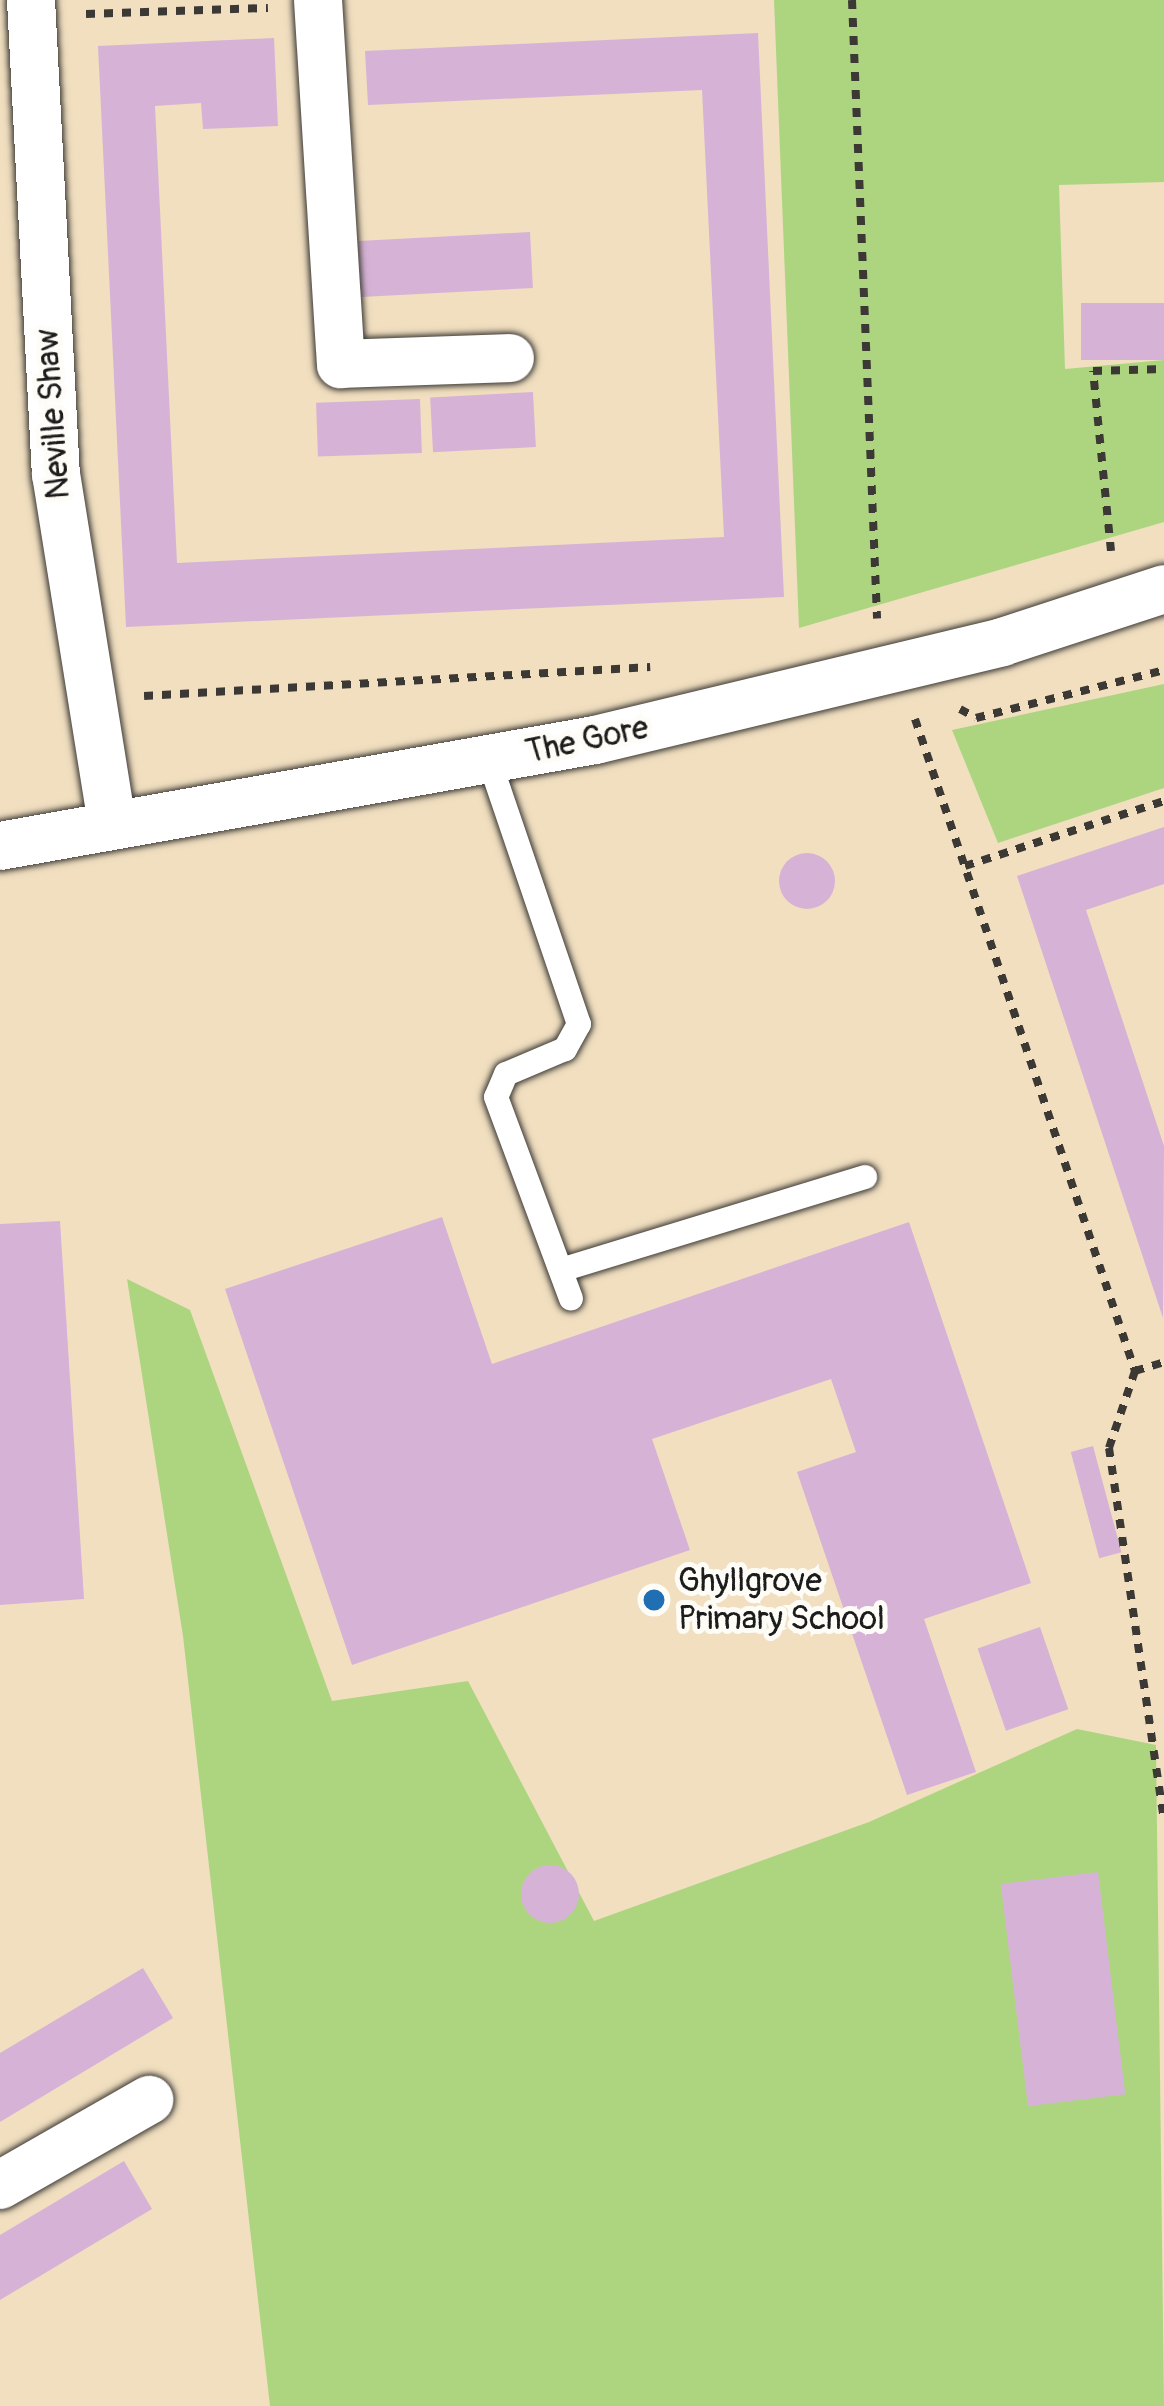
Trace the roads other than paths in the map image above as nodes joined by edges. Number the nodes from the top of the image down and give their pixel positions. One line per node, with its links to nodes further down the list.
1 (300, 7): 3 (street)
2 (51, 12): 6 (street, Neville Shaw)
3 (510, 358)
4 (1164, 589): 5 (street, The Gore)
5 (489, 760): 6 (street, The Gore); 9 (lane)
6 (112, 825): 7 (street, The Gore)
7 (0, 846)
8 (865, 1177): 9 (lane)
9 (562, 1270): 10 (lane)
10 (571, 1299)
11 (148, 2100): 12 (street)
12 (0, 2185)

